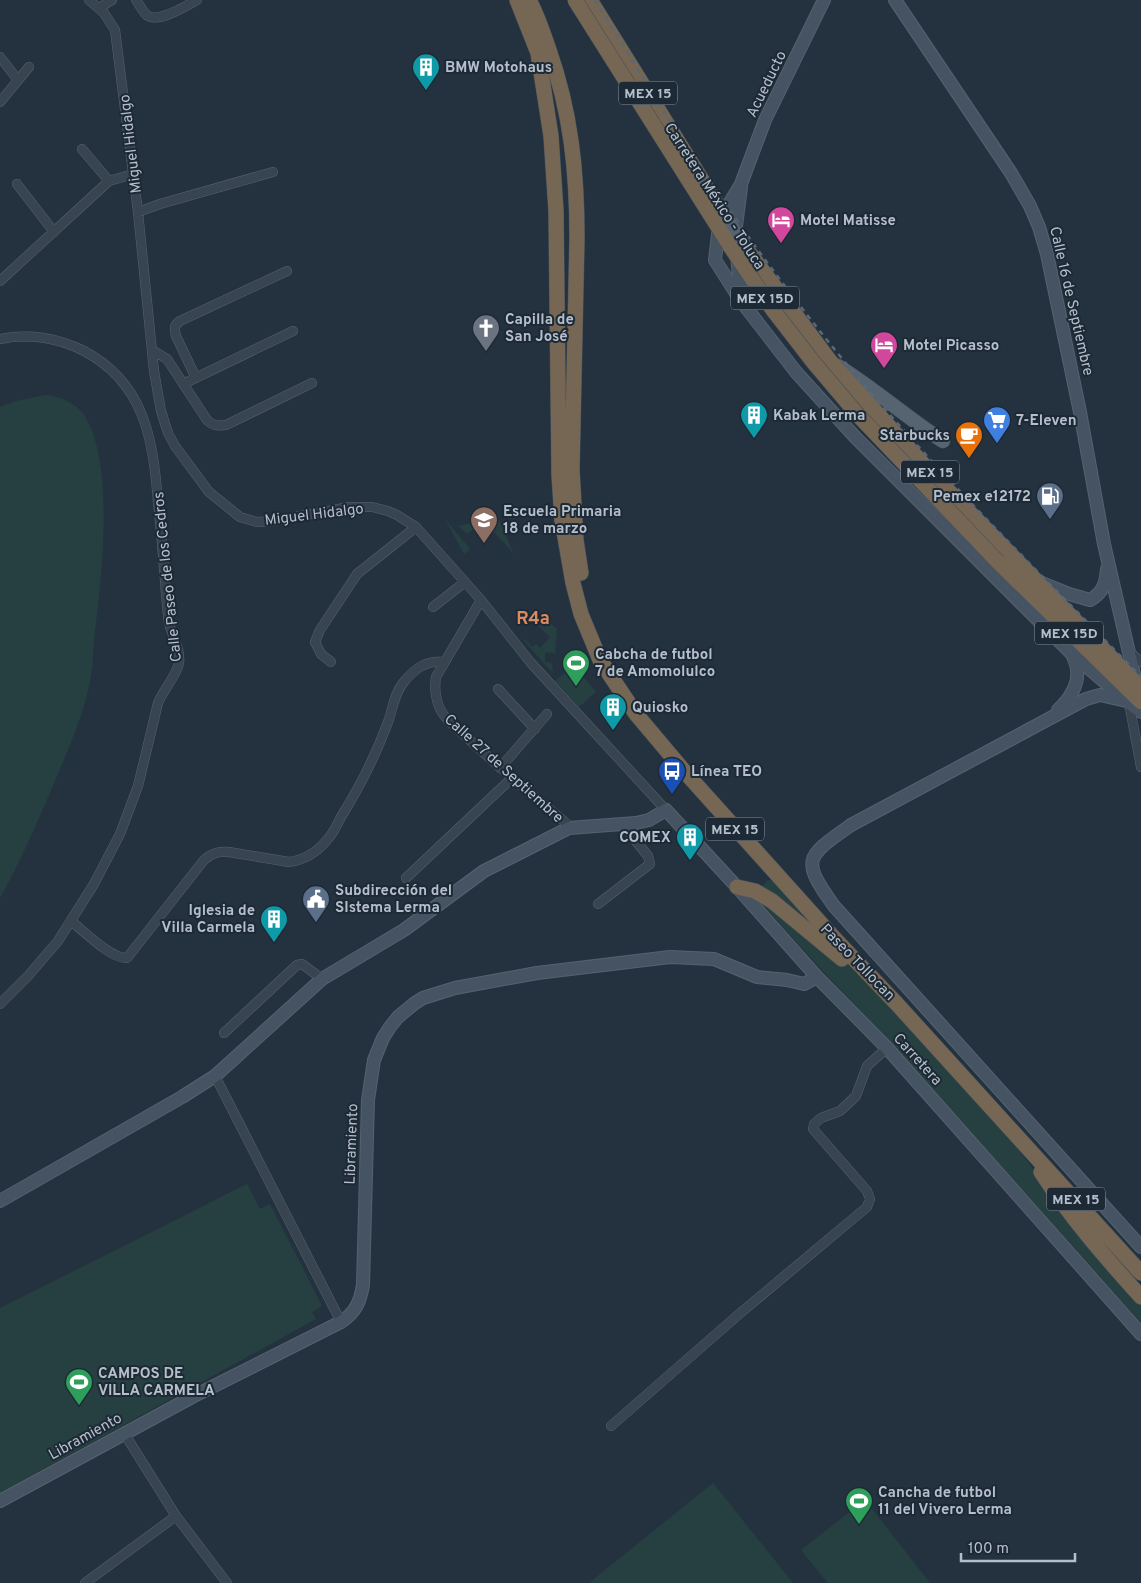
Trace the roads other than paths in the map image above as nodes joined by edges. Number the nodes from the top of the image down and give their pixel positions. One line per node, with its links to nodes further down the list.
1 (89, 0): 11 (street, Miguel Hidalgo)
2 (112, 0): 11 (street)
3 (136, 0): 4 (street)
4 (197, 0)
5 (517, 0): 43 (highway, MEX 15)
6 (530, 0): 43 (highway)
7 (575, 0): 51 (highway, MEX 15D, bridge)
8 (590, 0): 22 (highway, Carretera México - Toluca / MEX 15)
9 (824, 0): 21 (main road, Acueducto)
10 (895, 0): 38 (main road, Calle 16 de Septiembre)
11 (99, 8): 18 (street, Miguel Hidalgo)
12 (0, 57): 14 (street)
13 (29, 68): 14 (street)
14 (18, 80): 15 (street)
15 (0, 102)
16 (82, 149): 19 (street)
17 (273, 172): 23 (street)
18 (133, 174): 19 (street); 23 (street, Miguel Hidalgo)
19 (109, 181): 24 (street)
20 (17, 184): 24 (street)
21 (741, 184): 28 (main road); 28 (main road)
22 (705, 185): 25 (main road, Carretera México - Toluca / MEX 15, bridge)
23 (138, 212): 31 (street, Miguel Hidalgo)
24 (54, 232): 27 (street)
25 (745, 247): 32 (highway, Carretera México - Toluca / MEX 15)
26 (287, 271): 33 (street)
27 (0, 281)
28 (741, 301): 45 (main road)
29 (293, 332): 33 (street)
30 (0, 339): 65 (street, Calle Paseo de los Cedros)
31 (152, 350): 35 (street); 37 (street, Miguel Hidalgo)
32 (830, 361): 36 (main road); 39 (highway, Carretera México - Toluca / MEX 15)
33 (196, 378): 35 (street)
34 (312, 383): 35 (street)
35 (183, 384)
36 (943, 441)
37 (416, 527): 40 (street, Miguel Hidalgo); 46 (street)
38 (1108, 559): 39 (main road); 44 (main road, Calle 16 de Septiembre)
39 (1034, 579): 49 (highway, Carretera México - Toluca / MEX 15)
40 (465, 582): 41 (street, Miguel Hidalgo); 42 (street)
41 (481, 600): 47 (street, Calle 27 de Septiembre); 59 (street, Miguel Hidalgo)
42 (433, 607)
43 (591, 640): 69 (highway, Paseo Tollocan / MEX 15)
44 (1130, 652): 48 (street); 49 (main road, Calle 16 de Septiembre)
45 (1072, 654): 51 (main road); 54 (main road)
46 (330, 662)
47 (444, 662): 57 (street, Calle 27 de Septiembre); 65 (street)
48 (1141, 662)
49 (1138, 686)
50 (498, 689): 55 (street)
51 (1135, 703): 52 (main road); 54 (main road); 56 (street)
52 (1141, 712)
53 (548, 714): 55 (street)
54 (1046, 719): 75 (main road)
55 (535, 729): 57 (street)
56 (1141, 767)
57 (500, 768): 58 (street, Calle 27 de Septiembre)
58 (512, 778): 61 (street, Calle 27 de Septiembre); 62 (street)
59 (666, 810): 60 (main road); 63 (main road, Carretera)
60 (622, 825): 61 (main road); 64 (street)
61 (569, 828): 67 (main road)
62 (406, 878)
63 (737, 887): 66 (main road, Carretera); 69 (highway)
64 (598, 904)
65 (71, 921): 68 (street, Calle Paseo de los Cedros)
66 (817, 977): 71 (main road, Carretera); 78 (main road, Libramiento)
67 (322, 979): 70 (street); 72 (main road)
68 (0, 1004)
69 (897, 1004): 73 (highway, Paseo Tollocan / MEX 15)
70 (224, 1033)
71 (887, 1048): 79 (main road, Carretera); 80 (street)
72 (215, 1076): 74 (main road); 78 (street)
73 (1020, 1139): 76 (highway, Paseo Tollocan / MEX 15); 77 (highway)
74 (0, 1201)
75 (1141, 1247)
76 (1141, 1273)
77 (1141, 1297)
78 (341, 1322): 81 (main road, Libramiento)
79 (1141, 1334)
80 (612, 1426)
81 (124, 1433): 82 (main road, Libramiento); 83 (street)
82 (0, 1501)
83 (176, 1516): 84 (street); 85 (street)
84 (85, 1583)
85 (227, 1583)

